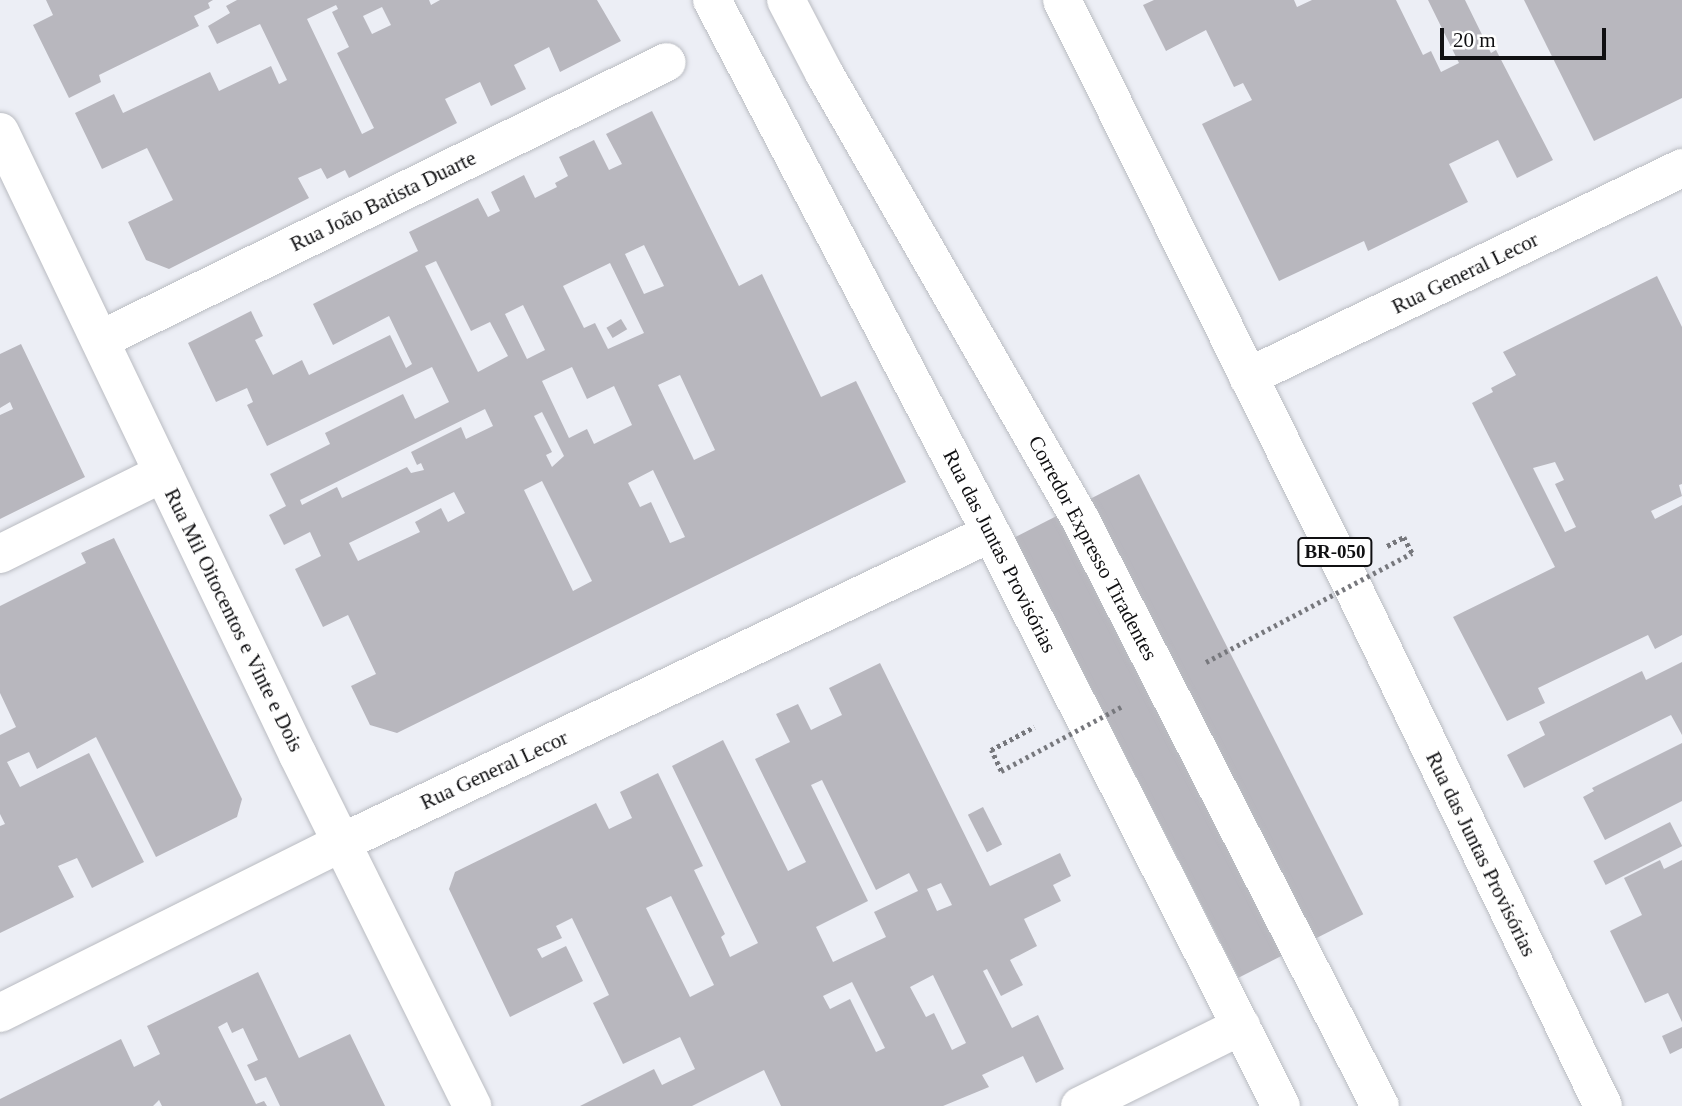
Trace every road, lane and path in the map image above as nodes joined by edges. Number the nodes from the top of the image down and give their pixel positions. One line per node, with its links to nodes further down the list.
1 (786, 0): 20 (main road, Corredor Expresso Tiradentes, bridge)
2 (1062, 0): 8 (main road, Rua das Juntas Provisórias / BR-050)
3 (723, 11): 10 (main road, Rua das Juntas Provisórias)
4 (667, 62): 7 (main road, Rua João Batista Duarte)
5 (0, 132): 7 (main road, Rua Mil Oitocentos e Vinte e Dois)
6 (1682, 168): 8 (main road, Rua General Lecor)
7 (100, 340): 9 (main road, Rua Mil Oitocentos e Vinte e Dois)
8 (1248, 377): 21 (main road, Rua das Juntas Provisórias / BR-050)
9 (163, 473): 11 (main road); 14 (main road, Rua Mil Oitocentos e Vinte e Dois)
10 (991, 533): 12 (main road, Rua das Juntas Provisórias); 14 (main road, Rua General Lecor)
11 (0, 554)
12 (1078, 702): 13 (path); 16 (main road, Rua das Juntas Provisórias)
13 (1001, 771)
14 (341, 843): 15 (main road, Rua General Lecor); 17 (main road, Rua Mil Oitocentos e Vinte e Dois)
15 (0, 1013)
16 (1241, 1026): 18 (main road); 19 (main road, Rua das Juntas Provisórias)
17 (471, 1106)
18 (1080, 1106)
19 (1281, 1106)
20 (1380, 1106)
21 (1603, 1106)

